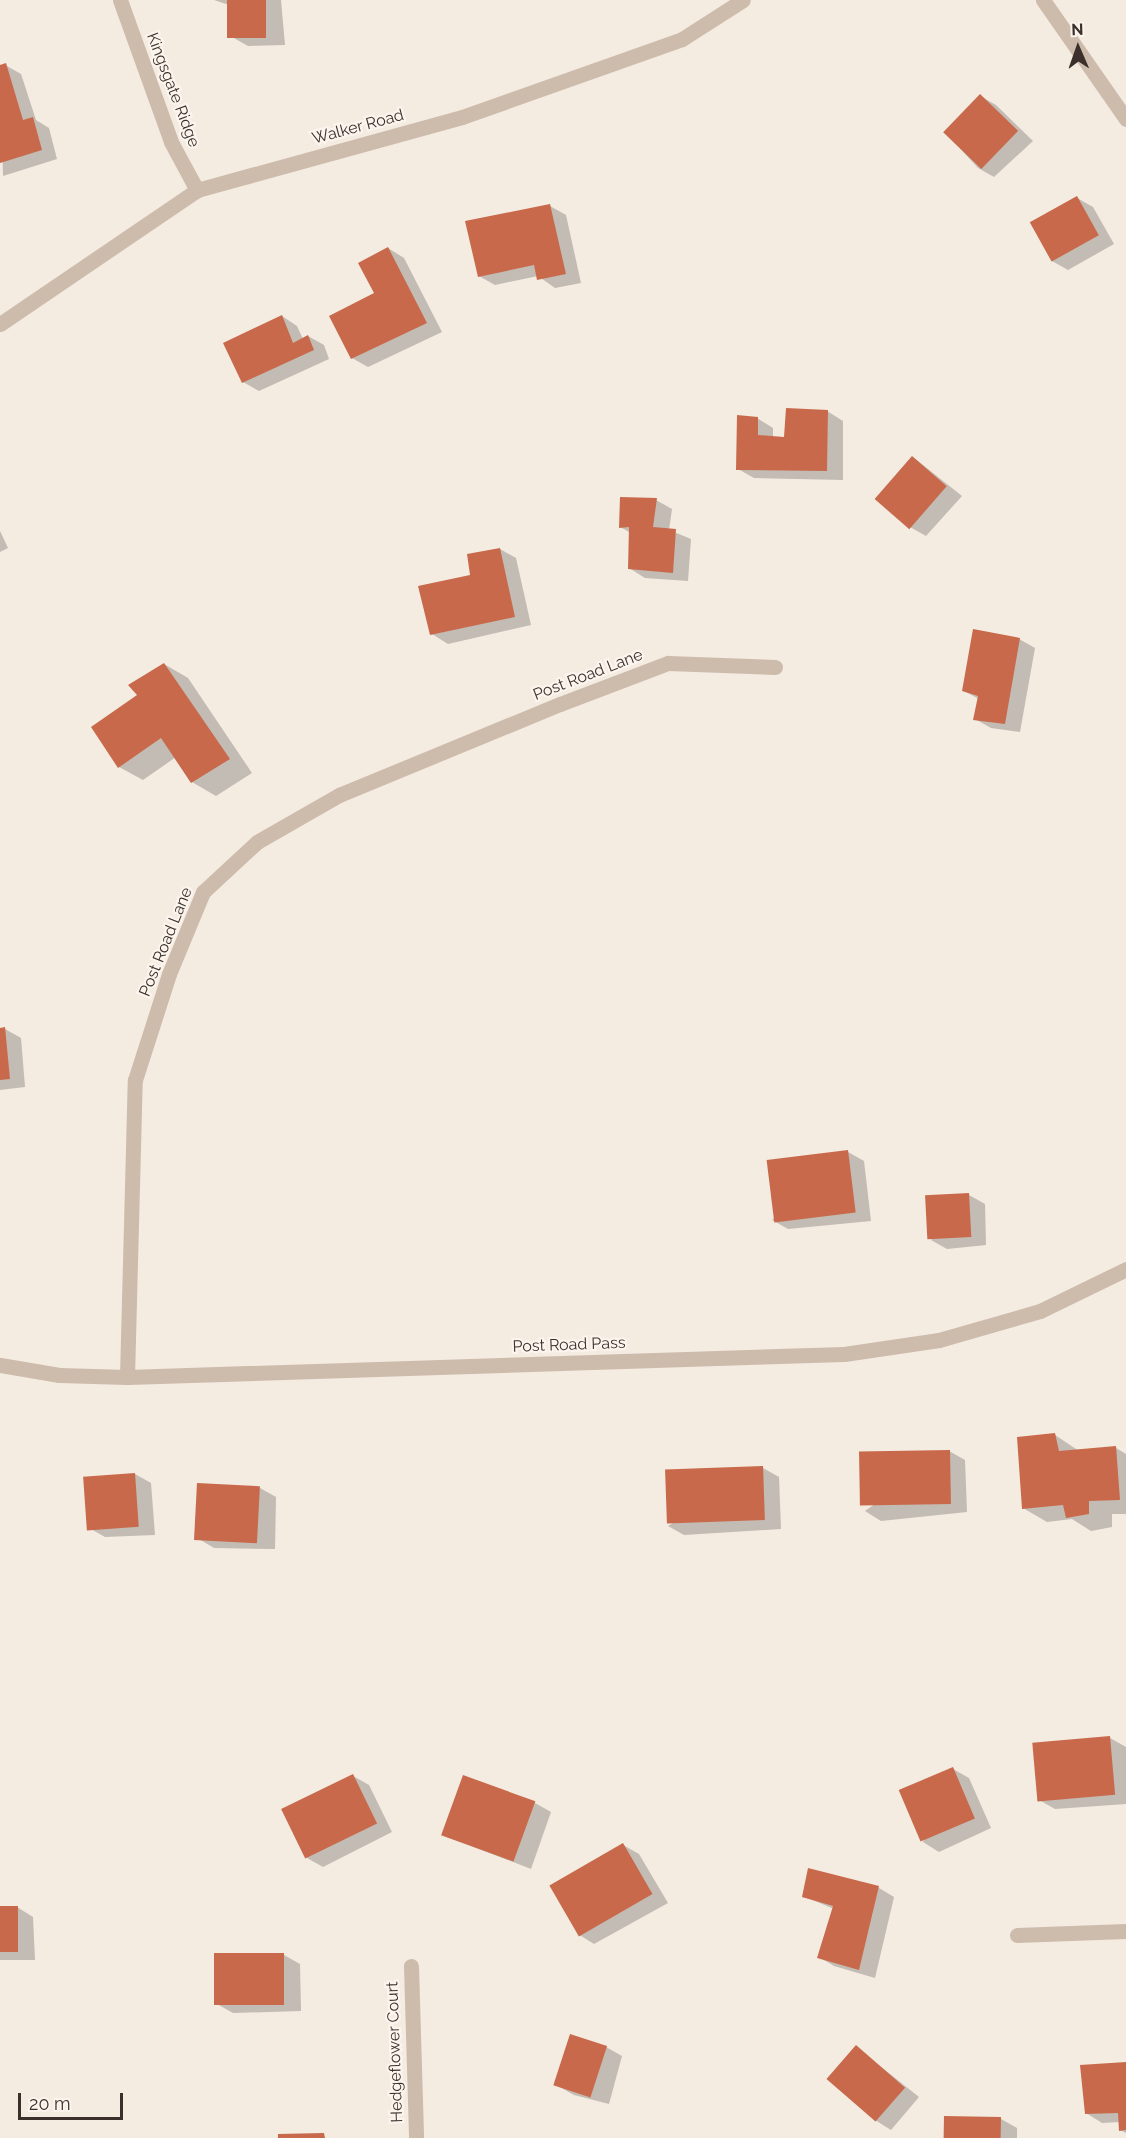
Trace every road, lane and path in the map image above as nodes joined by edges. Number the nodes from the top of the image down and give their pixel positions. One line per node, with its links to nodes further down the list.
1 (120, 0): 5 (street, Kingsgate Ridge)
2 (743, 0): 5 (street, Walker Road)
3 (1043, 0): 4 (street)
4 (1126, 119)
5 (197, 190): 6 (street, Walker Road)
6 (0, 324)
7 (775, 667): 10 (street, Post Road Lane)
8 (1126, 1269): 10 (street, Post Road Pass)
9 (0, 1365): 10 (street, Post Road Pass)
10 (128, 1377)
11 (1126, 1931): 12 (street)
12 (1017, 1935)
13 (411, 1966): 14 (street, Hedgeflower Court)
14 (416, 2138)

